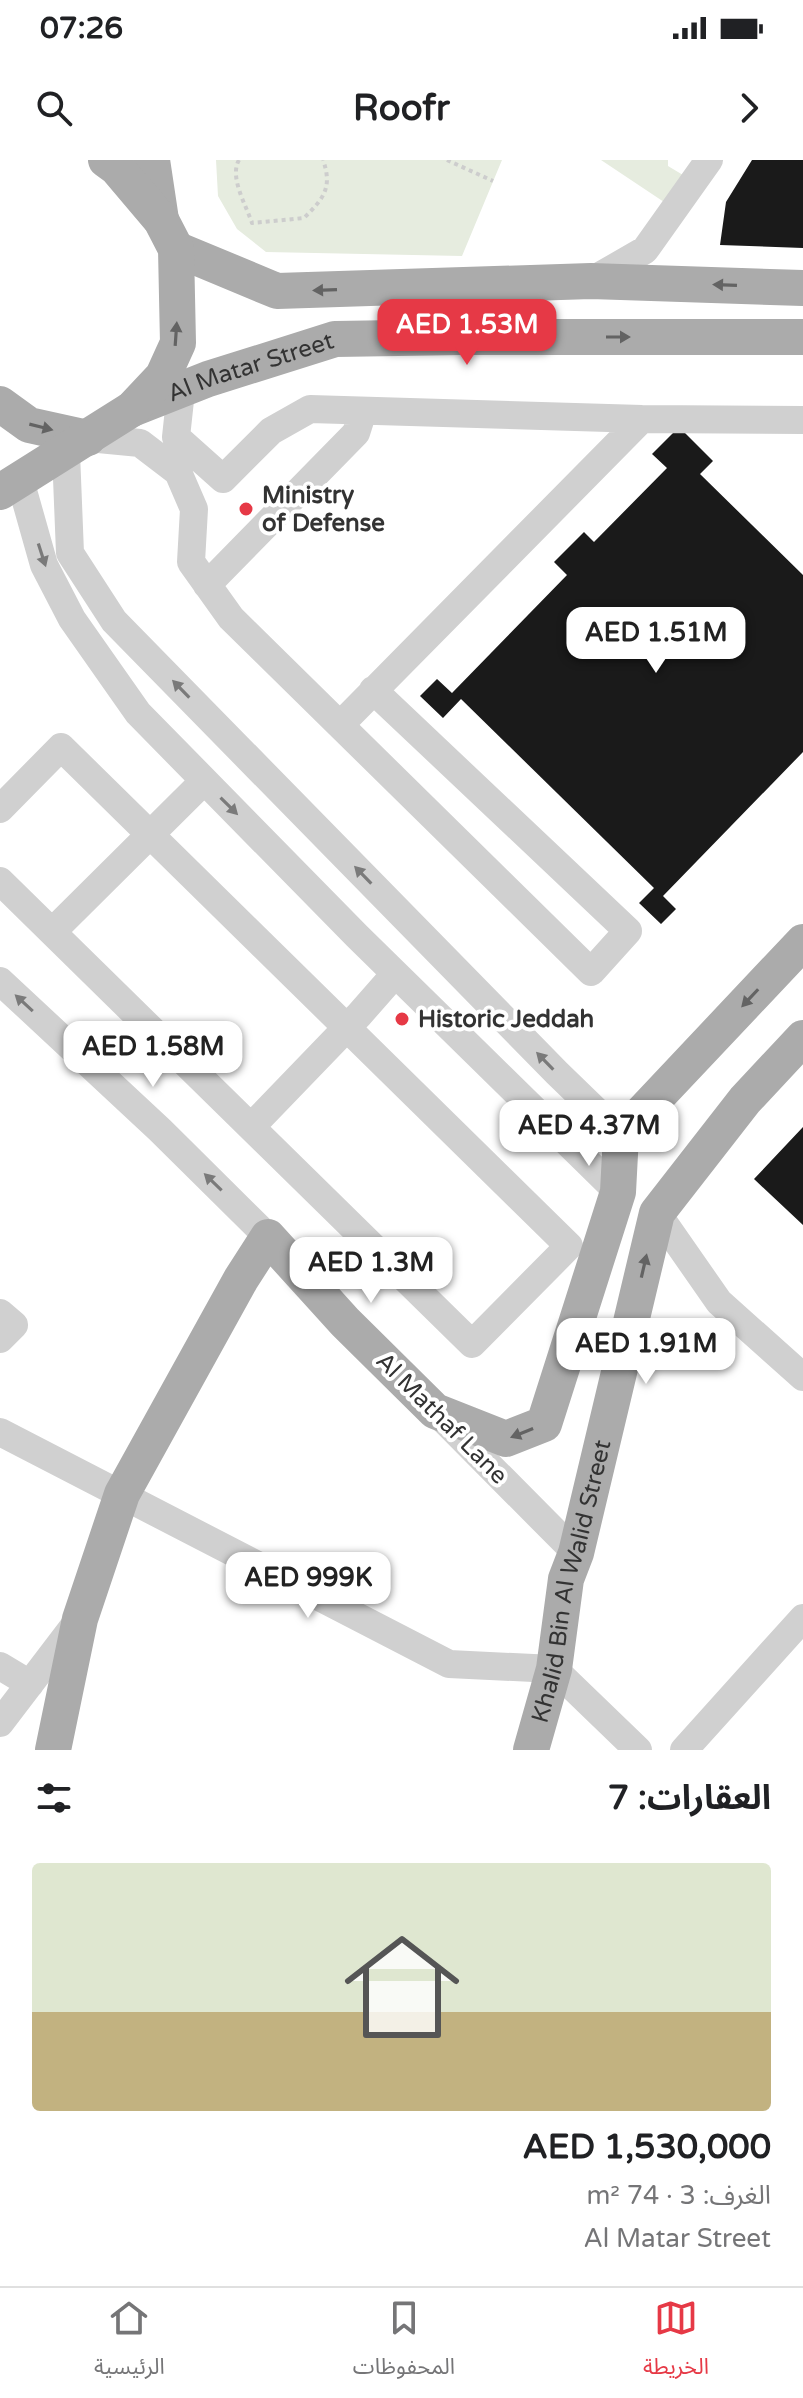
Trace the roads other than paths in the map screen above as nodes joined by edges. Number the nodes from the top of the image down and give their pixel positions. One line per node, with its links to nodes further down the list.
1 (106, 160): 4 (main road)
2 (152, 160): 4 (main road)
3 (709, 160): 5 (street)
4 (169, 234): 5 (main road, one-way to 4); 10 (main road, one-way to 4)
5 (591, 281): 6 (main road, one-way to 5)
6 (803, 288)
7 (803, 337): 8 (main road, Al Matar Street, one-way to 7)
8 (181, 391): 10 (main road, Al Matar Street); 15 (street)
9 (0, 404): 14 (main road, one-way to 14)
10 (132, 409): 14 (main road)
11 (363, 411): 12 (street); 15 (street); 18 (street)
12 (642, 419): 13 (street); 19 (street)
13 (803, 420)
14 (77, 445): 16 (main road); 17 (street); 32 (street, one-way to 14)
15 (223, 479): 17 (street)
16 (10, 486): 21 (street, one-way to 21)
17 (194, 509): 18 (street)
18 (207, 585): 20 (street)
19 (373, 690): 20 (street); 20 (street)
20 (340, 725)
21 (204, 781): 23 (street); 27 (street, one-way to 27)
22 (0, 809): 23 (street)
23 (150, 834): 25 (street); 29 (street)
24 (0, 881): 25 (street)
25 (53, 931): 31 (street)
26 (803, 942): 32 (main road, one-way to 32)
27 (395, 974): 29 (street); 33 (street)
28 (0, 981): 35 (street, Al Mathaf Lane, one-way to 28)
29 (347, 1028): 31 (street); 31 (street)
30 (803, 1038): 34 (main road, Khalid Bin Al Walid Street)
31 (251, 1127)
32 (621, 1135): 33 (main road)
33 (618, 1192): 39 (main road, one-way to 39)
34 (657, 1213): 38 (street); 42 (main road, Khalid Bin Al Walid Street, one-way to 34)
35 (268, 1237): 39 (main road, Al Mathaf Lane); 41 (main road)
36 (0, 1313): 37 (street)
37 (0, 1339)
38 (803, 1377)
39 (435, 1411): 42 (street, Al Mathaf Lane)
40 (0, 1432): 41 (street)
41 (122, 1494): 44 (main road); 46 (street)
42 (576, 1553): 46 (main road, Khalid Bin Al Walid Street)
43 (803, 1618): 52 (street)
44 (80, 1619): 47 (street); 49 (main road)
45 (0, 1666): 47 (street)
46 (554, 1669): 50 (main road, Khalid Bin Al Walid Street); 51 (street)
47 (30, 1684): 48 (street)
48 (0, 1723)
49 (53, 1750)
50 (531, 1750)
51 (638, 1750)
52 (684, 1750)

